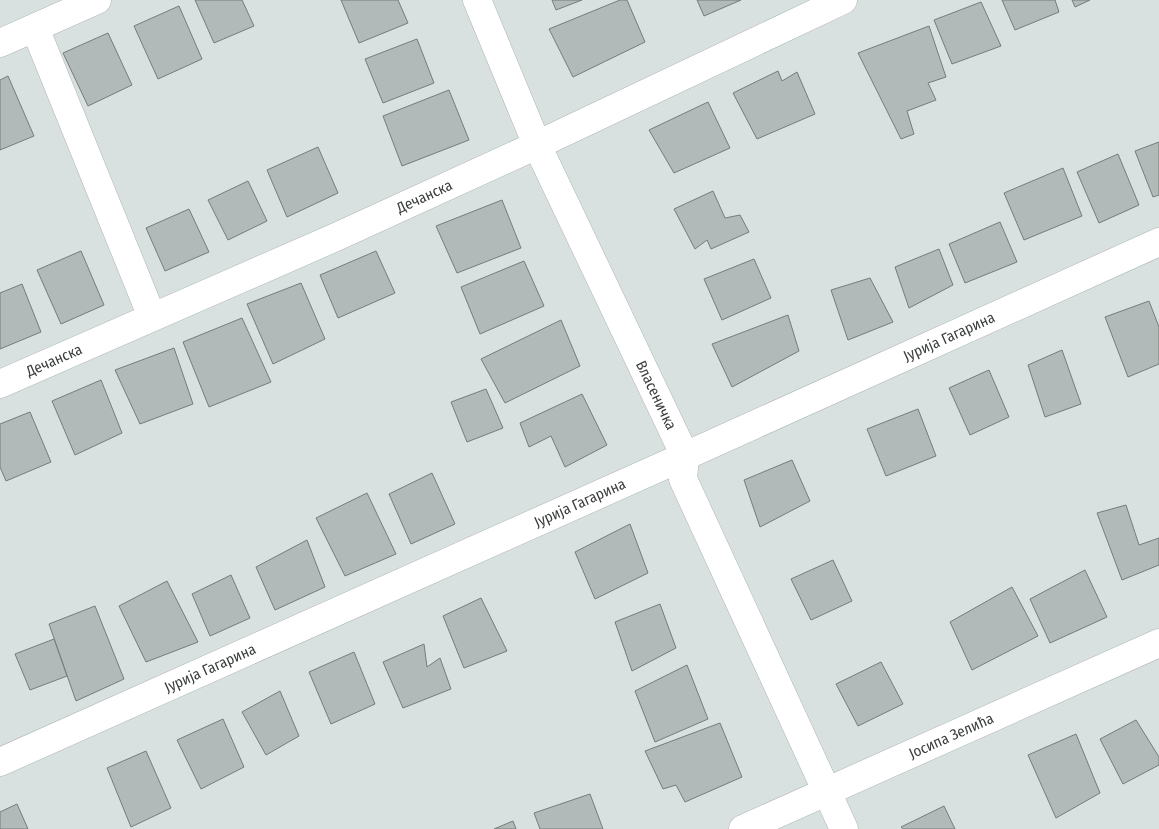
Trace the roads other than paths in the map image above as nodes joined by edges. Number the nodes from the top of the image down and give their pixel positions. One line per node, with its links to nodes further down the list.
1 (97, 0): 4 (street)
2 (477, 0): 6 (street, Власеничка)
3 (843, 0): 6 (street, Дечанска)
4 (35, 28): 5 (street); 8 (street)
5 (0, 43)
6 (537, 145): 8 (street, Дечанска); 10 (street, Власеничка)
7 (1159, 242): 10 (street, Јурија Гагарина)
8 (152, 317): 9 (street, Дечанска)
9 (0, 384)
10 (684, 456): 12 (street, Јурија Гагарина); 13 (street, Власеничка)
11 (1159, 643): 13 (street, Јосипа Зелића)
12 (0, 762)
13 (828, 790): 14 (street, Јосипа Зелића); 15 (street, Власеничка)
14 (743, 829)
15 (844, 829)

